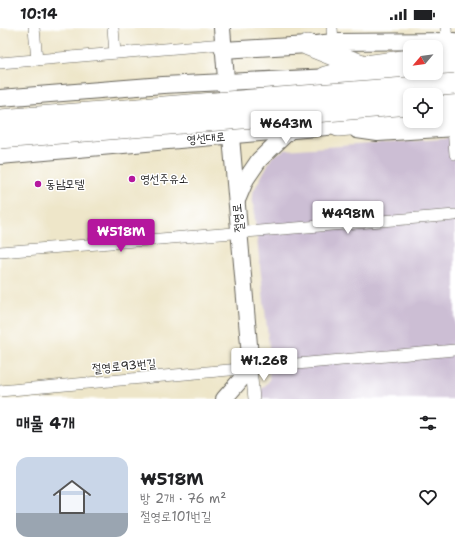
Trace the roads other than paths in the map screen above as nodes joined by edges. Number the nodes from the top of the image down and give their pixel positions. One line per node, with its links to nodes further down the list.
1 (34, 28): 9 (street)
2 (113, 28): 8 (street)
3 (222, 28): 7 (main road, 절영로)
4 (333, 35): 5 (main road); 6 (main road)
5 (308, 45): 7 (main road); 13 (highway)
6 (448, 45)
7 (223, 47): 8 (street); 17 (main road, 절영로)
8 (115, 53): 9 (street)
9 (37, 60): 10 (street)
10 (0, 63)
11 (403, 64): 13 (highway)
12 (403, 65): 16 (main road)
13 (365, 66): 16 (highway)
14 (455, 70): 15 (main road)
15 (443, 71)
16 (325, 77): 17 (main road)
17 (226, 82): 19 (main road); 31 (main road, 절영로)
18 (455, 84): 26 (highway, bridge)
19 (0, 98)
20 (455, 101): 21 (highway)
21 (443, 102)
22 (403, 105): 32 (highway, bridge)
23 (455, 108): 24 (main road)
24 (443, 109)
25 (403, 112): 29 (main road, 영선대로)
26 (0, 120)
27 (403, 121): 29 (highway)
28 (450, 123): 29 (main road); 33 (street)
29 (338, 126): 30 (main road, 영선대로)
30 (290, 130): 31 (main road, 영선대로); 35 (main road)
31 (231, 136): 34 (main road, 영선대로); 35 (main road, 절영로)
32 (0, 138)
33 (455, 154)
34 (0, 156)
35 (236, 202): 37 (main road, 절영로)
36 (455, 215): 37 (street)
37 (240, 232): 38 (street); 40 (main road, 절영로)
38 (0, 252)
39 (455, 350): 40 (street, 절영로93번길)
40 (251, 368): 41 (street, 절영로93번길); 42 (main road); 43 (street)
41 (0, 391)
42 (224, 399)
43 (254, 399)

